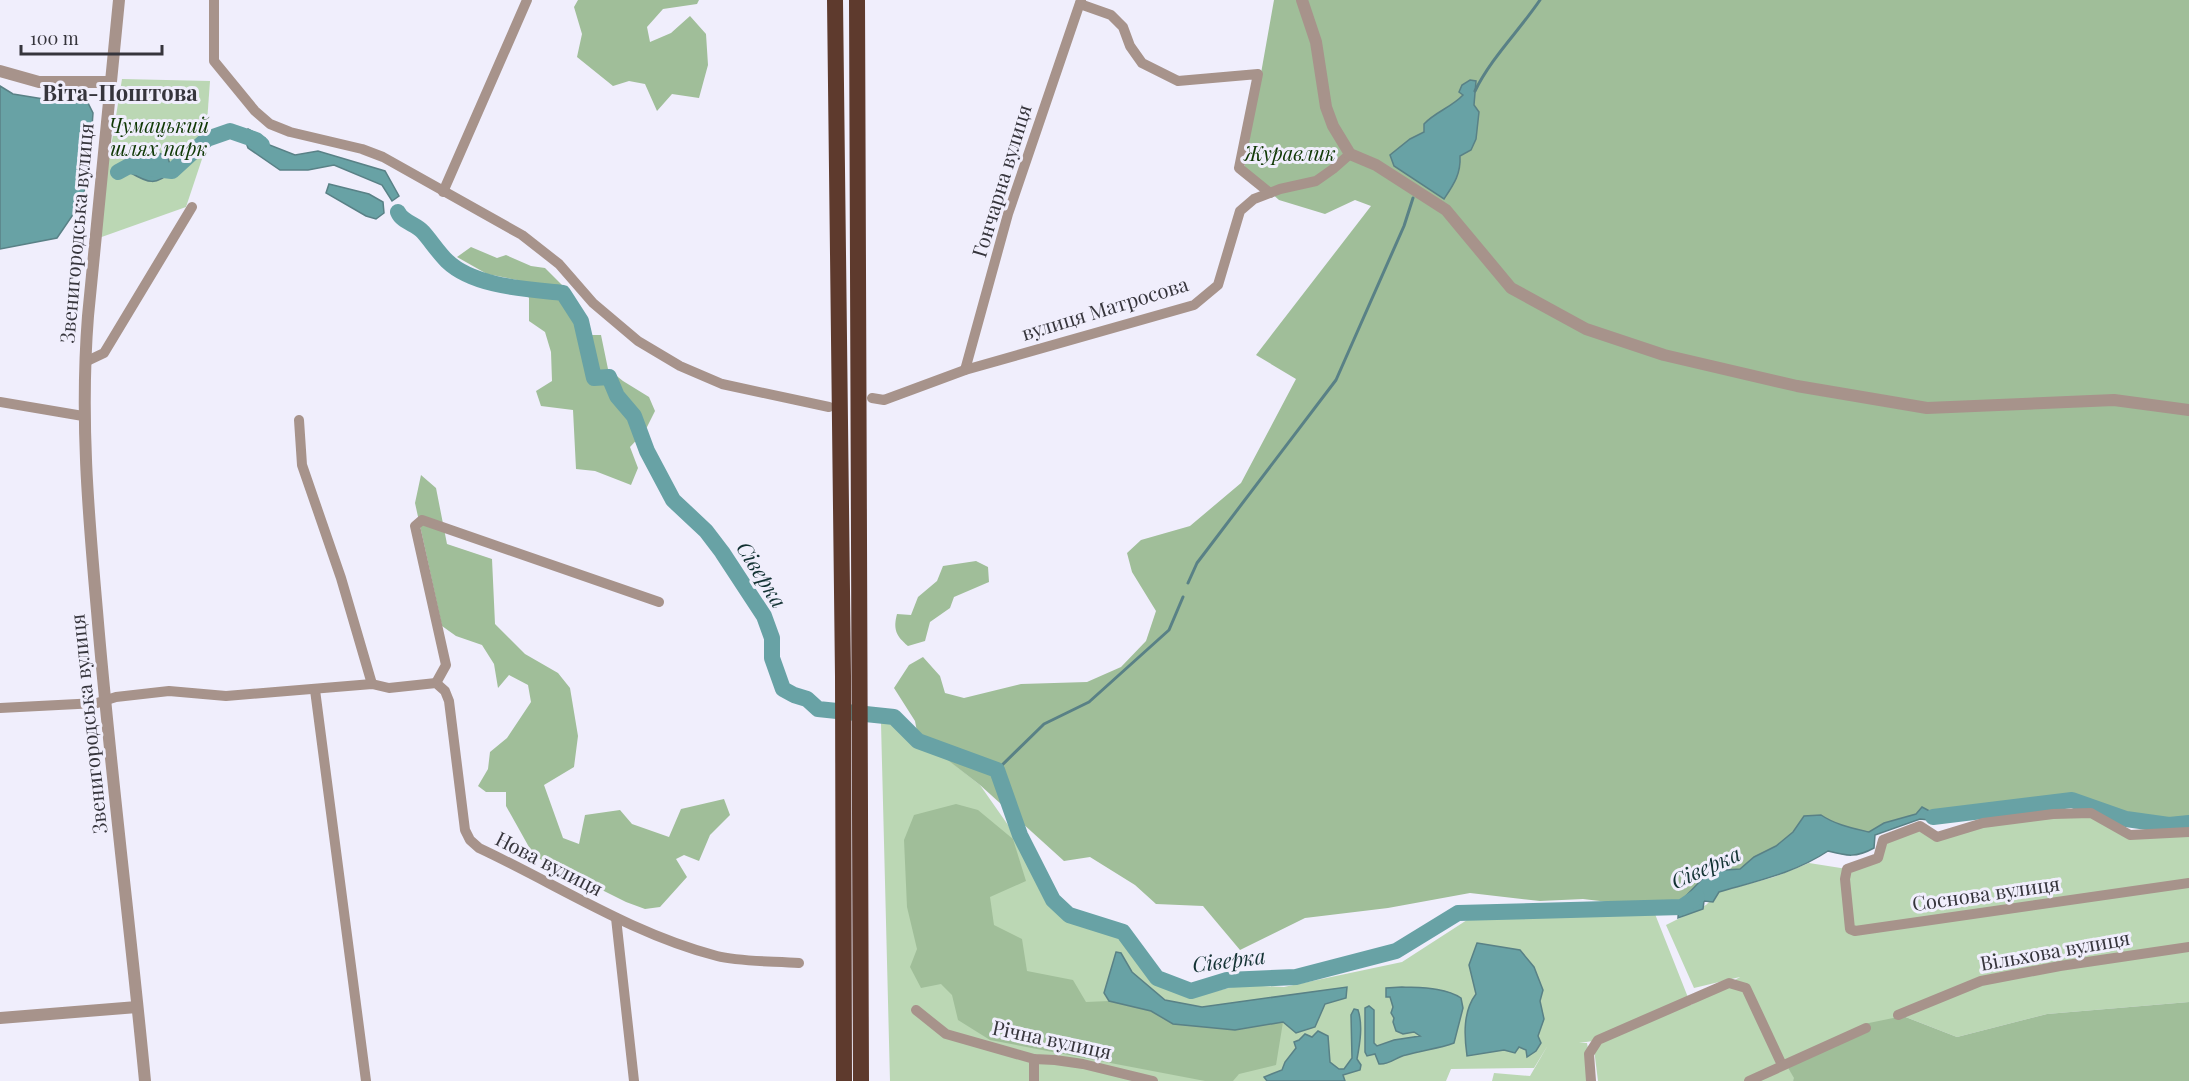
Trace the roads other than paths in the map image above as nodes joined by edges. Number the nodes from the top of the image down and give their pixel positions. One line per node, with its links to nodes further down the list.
1 (119, 0): 9 (street, Звенигородська вулиця)
2 (214, 0): 11 (street)
3 (527, 0): 11 (street)
4 (836, 0): 19 (highway)
5 (857, 0): 28 (highway)
6 (1302, 0): 10 (street)
7 (1081, 2): 12 (street, Гончарна вулиця); 15 (street, Гончарна вулиця)
8 (0, 71): 9 (street)
9 (111, 82): 14 (street, Звенигородська вулиця)
10 (1350, 154): 12 (street, вулиця Матросова); 18 (street)
11 (443, 192): 19 (street)
12 (1270, 193): 15 (street, вулиця Матросова)
13 (192, 207): 14 (street, Звенигородська вулиця)
14 (85, 362): 20 (street, Звенигородська вулиця)
15 (965, 370): 16 (street, вулиця Матросова)
16 (872, 398)
17 (0, 402): 20 (street)
18 (2189, 410)
19 (834, 413): 28 (highway)
20 (83, 416): 26 (street, Звенигородська вулиця)
21 (299, 420): 24 (street)
22 (659, 602): 23 (street)
23 (436, 683): 24 (street); 31 (street, Нова вулиця)
24 (372, 684): 25 (street)
25 (315, 690): 26 (street); 43 (street)
26 (105, 700): 27 (street); 34 (street, Звенигородська вулиця)
27 (0, 708)
28 (852, 755): 45 (highway); 46 (highway)
29 (2189, 832): 30 (street, Соснова вулиця)
30 (2189, 882)
31 (616, 918): 33 (street, Нова вулиця); 44 (street)
32 (2189, 948): 36 (street, Вільхова вулиця)
33 (799, 963)
34 (137, 1007): 37 (street); 42 (street, Звенигородська вулиця)
35 (916, 1010): 39 (street, Річна вулиця)
36 (1898, 1015)
37 (0, 1018)
38 (1866, 1028): 40 (street)
39 (1034, 1059): 41 (street, Річна вулиця); 47 (street)
40 (1782, 1065): 48 (street); 49 (street)
41 (1145, 1080)
42 (145, 1081)
43 (366, 1081)
44 (634, 1081)
45 (844, 1081)
46 (861, 1081)
47 (1034, 1081)
48 (1590, 1081)
49 (1749, 1081)

